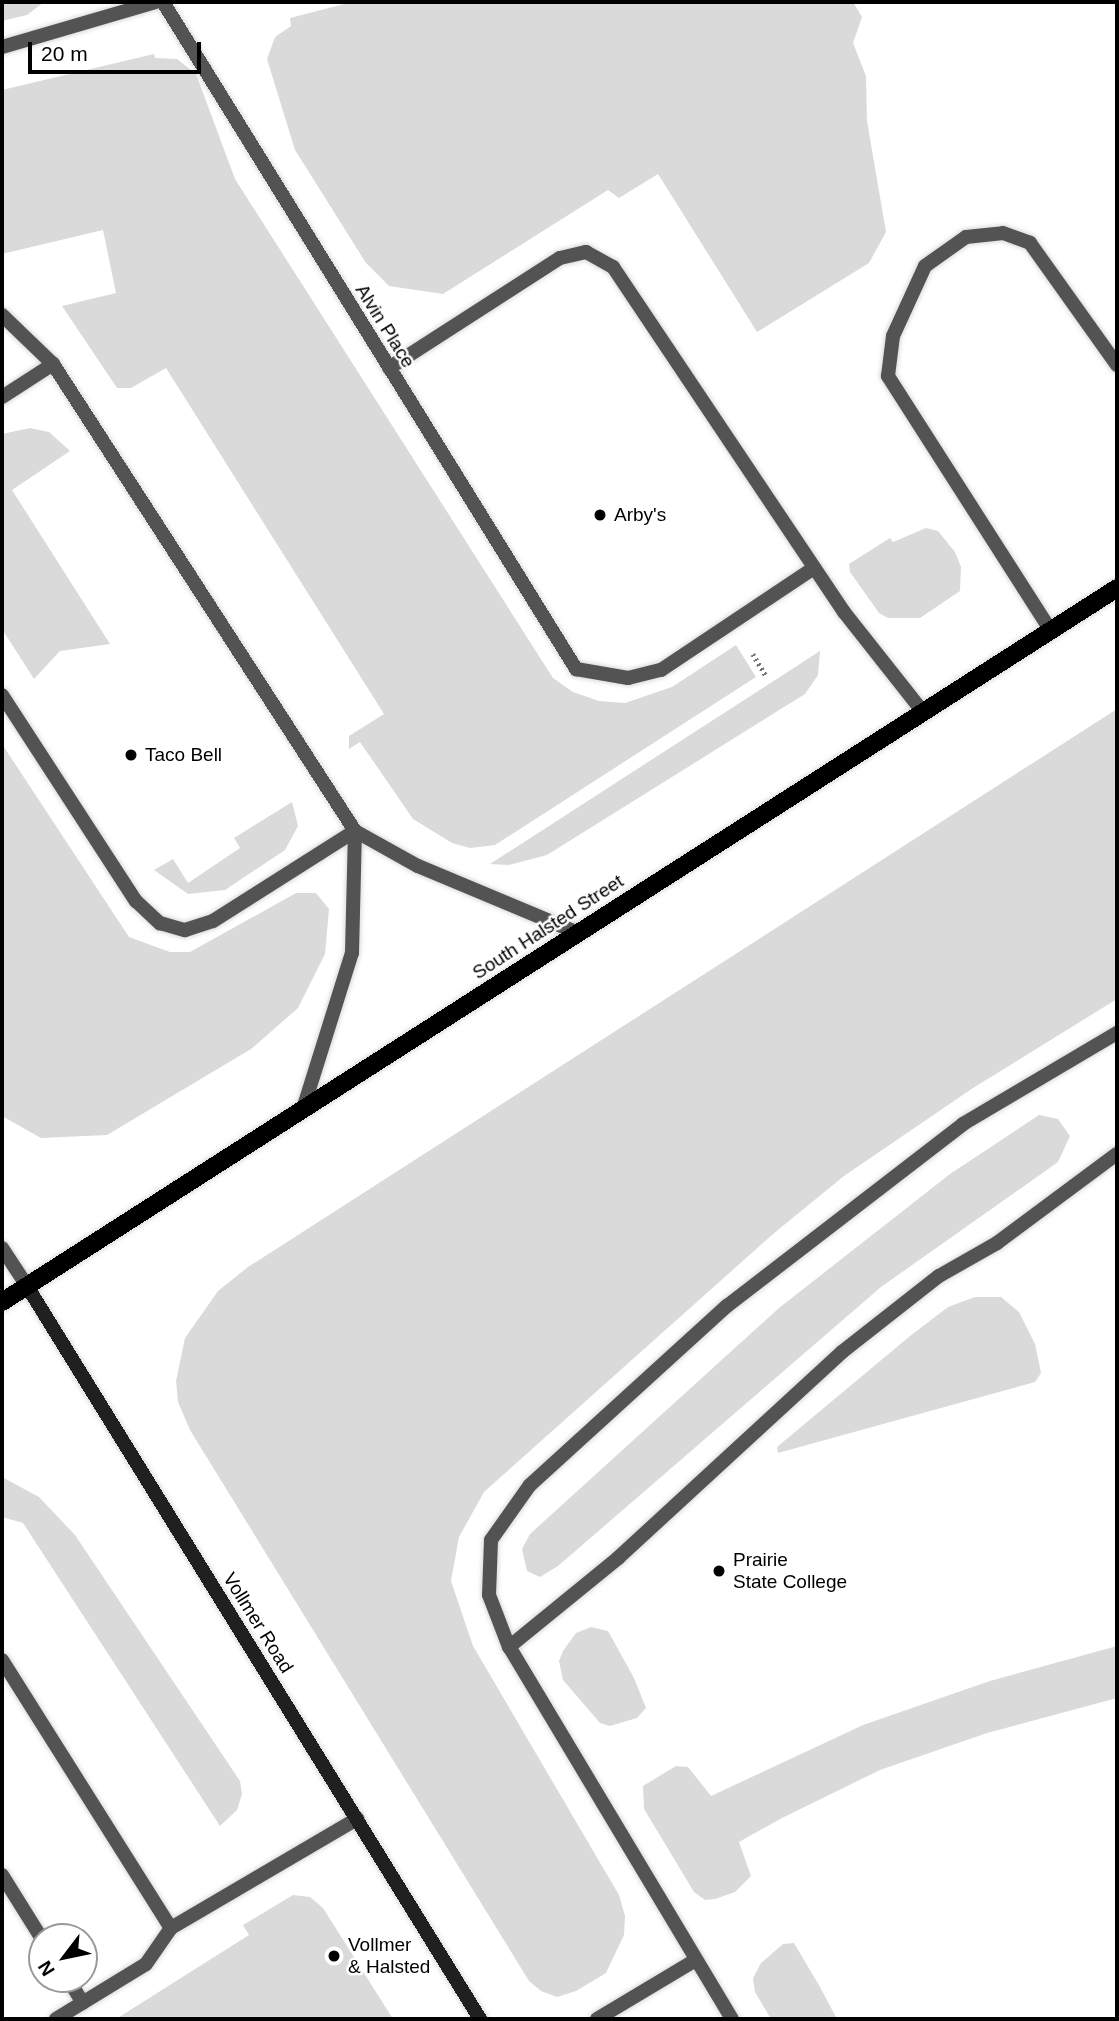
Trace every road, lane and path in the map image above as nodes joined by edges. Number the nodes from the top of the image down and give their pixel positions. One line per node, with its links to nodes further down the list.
1 (156, 2): 3 (street)
2 (163, 2): 7 (street, Alvin Place)
3 (2, 47)
4 (2, 315): 5 (street)
5 (53, 364): 8 (street); 14 (street)
6 (1117, 365): 11 (street)
7 (389, 368): 9 (street); 9 (street, Alvin Place)
8 (2, 397)
9 (814, 568): 13 (street)
10 (1117, 588): 11 (main road, South Halsted Street)
11 (1051, 631): 13 (main road, South Halsted Street)
12 (2, 695): 14 (street)
13 (923, 712): 15 (main road, South Halsted Street)
14 (355, 831): 15 (street); 17 (street)
15 (578, 933): 17 (main road, South Halsted Street)
16 (1117, 1033): 22 (street)
17 (303, 1109): 20 (main road, South Halsted Street)
18 (1117, 1154): 22 (street)
19 (2, 1248): 20 (street, Vollmer Road)
20 (27, 1286): 21 (main road, South Halsted Street); 24 (main road, Vollmer Road)
21 (2, 1302)
22 (509, 1647): 28 (street)
23 (2, 1660): 27 (street)
24 (357, 1819): 27 (street); 32 (main road, Vollmer Road)
25 (2, 1875): 26 (street)
26 (32, 1923)
27 (171, 1928): 30 (street)
28 (694, 1961): 33 (street); 34 (street)
29 (77, 1993): 30 (street)
30 (83, 2003): 31 (street)
31 (56, 2019)
32 (480, 2019)
33 (597, 2019)
34 (732, 2019)

